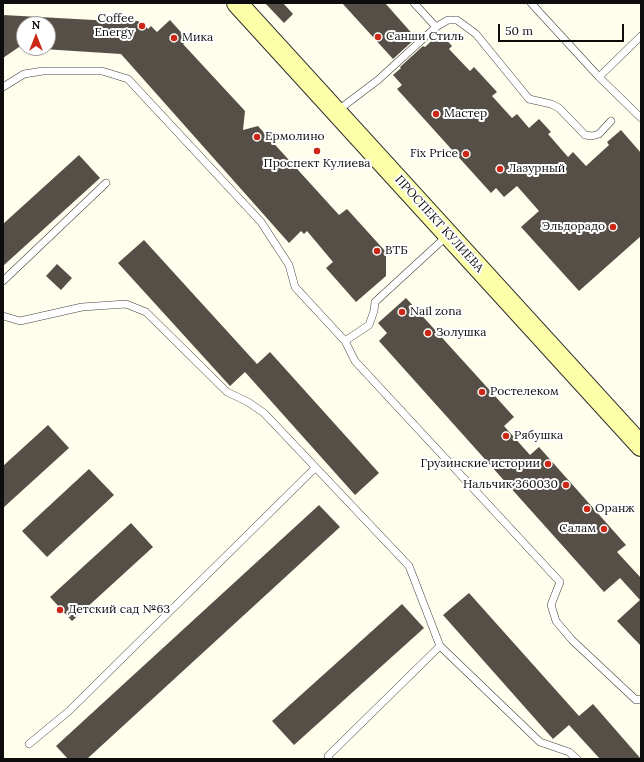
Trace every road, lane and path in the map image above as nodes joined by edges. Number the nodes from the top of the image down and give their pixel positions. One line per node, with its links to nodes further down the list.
1 (237, 3): 8 (main road, ПРОСПЕКТ КУЛИЕВА)
2 (414, 3): 4 (lane)
3 (531, 3): 6 (lane)
4 (436, 27): 8 (lane); 10 (lane)
5 (641, 36): 6 (lane)
6 (599, 77): 9 (lane)
7 (3, 86): 15 (lane)
8 (337, 112): 12 (main road, ПРОСПЕКТ КУЛИЕВА)
9 (641, 118)
10 (611, 121)
11 (106, 183): 13 (lane)
12 (448, 234): 15 (lane); 16 (main road, ПРОСПЕКТ КУЛИЕВА)
13 (3, 281)
14 (3, 316): 17 (lane)
15 (345, 341): 19 (lane)
16 (641, 446)
17 (315, 468): 18 (lane); 20 (lane)
18 (440, 646): 21 (lane); 22 (lane)
19 (641, 699)
20 (29, 744)
21 (329, 759)
22 (577, 759)

